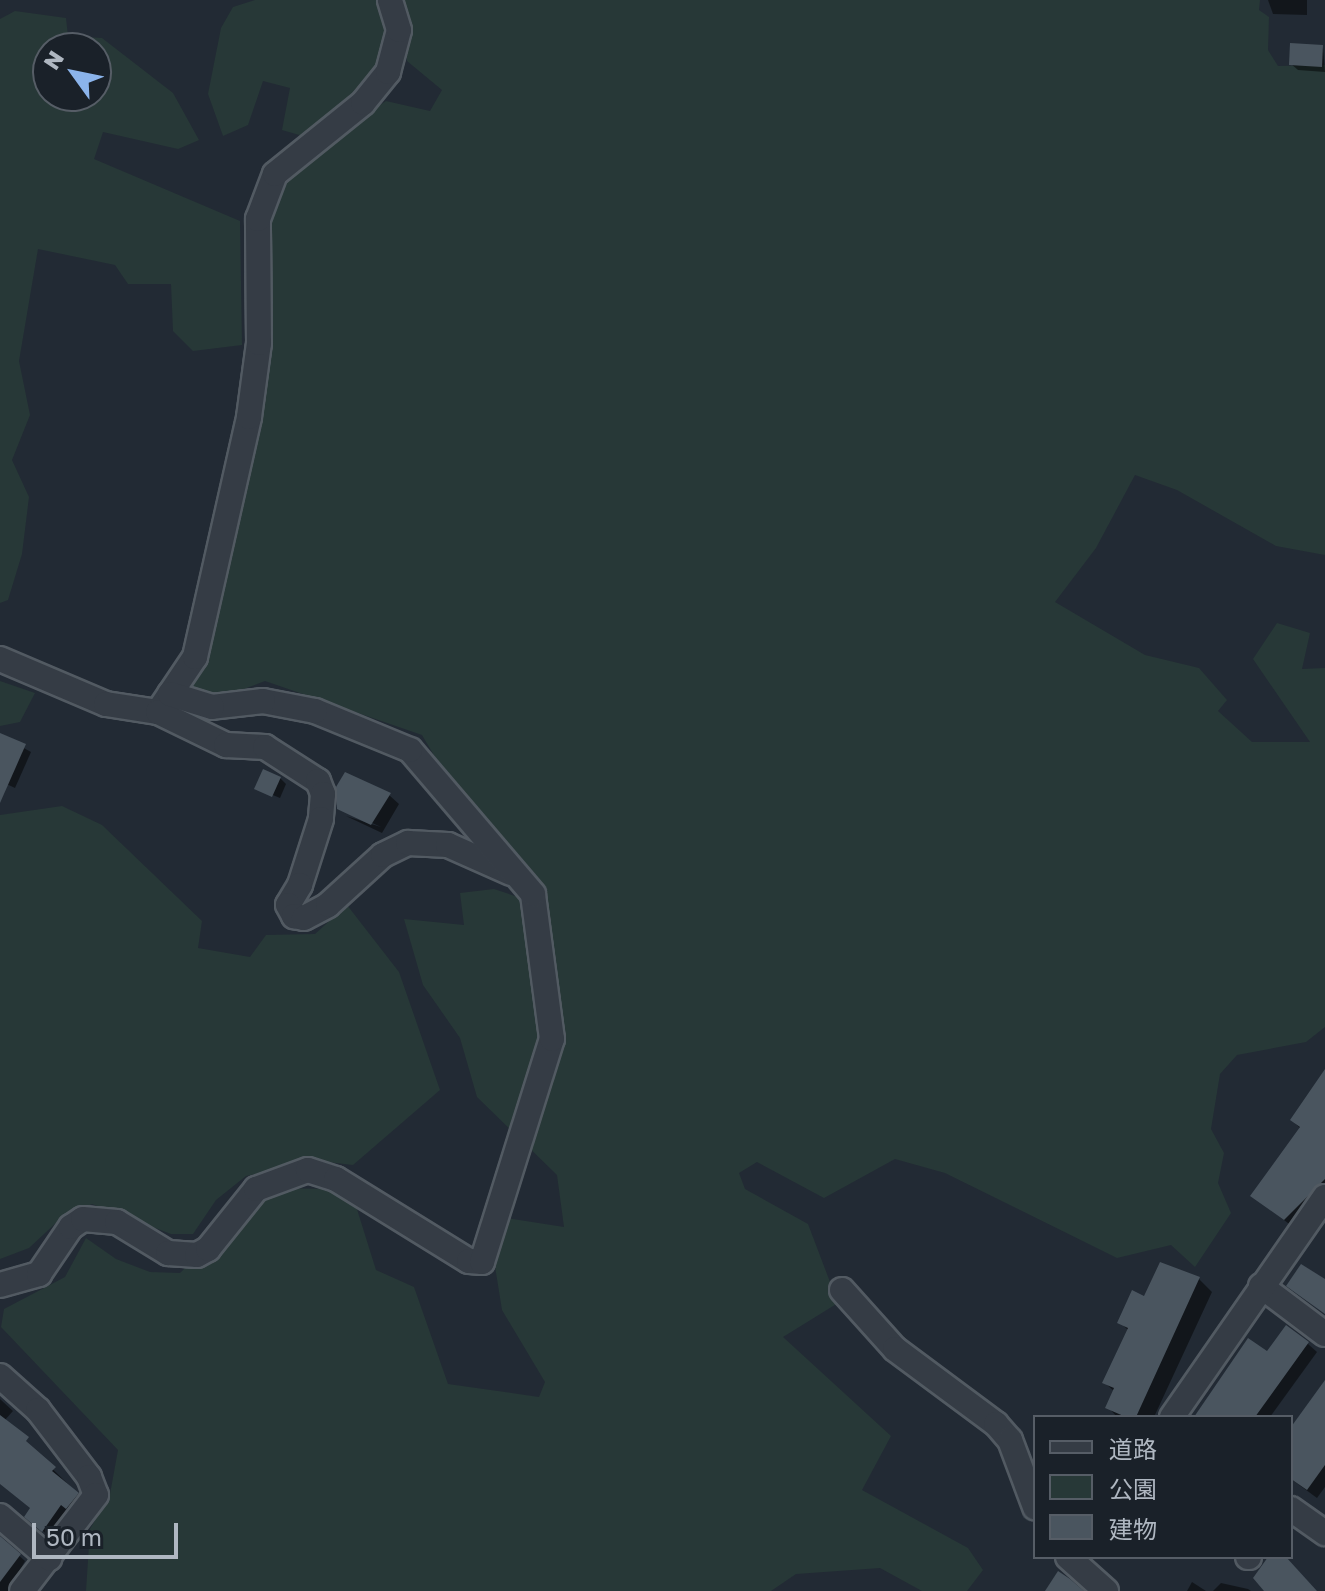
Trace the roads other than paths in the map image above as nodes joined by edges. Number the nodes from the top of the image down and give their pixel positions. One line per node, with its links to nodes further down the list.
1 (390, 0): 3 (street)
2 (0, 659): 3 (street)
3 (164, 703): 4 (street); 4 (street)
4 (517, 876): 6 (street)
5 (1325, 1197): 7 (street)
6 (0, 1285)
7 (1261, 1286): 9 (street); 11 (street)
8 (842, 1290): 12 (street)
9 (1325, 1334)
10 (0, 1376): 16 (street)
11 (1173, 1415)
12 (1033, 1502)
13 (1293, 1510): 15 (street)
14 (0, 1516): 16 (street)
15 (1325, 1533)
16 (49, 1558): 18 (street)
17 (1070, 1559): 19 (street)
18 (22, 1591)
19 (1106, 1591)

